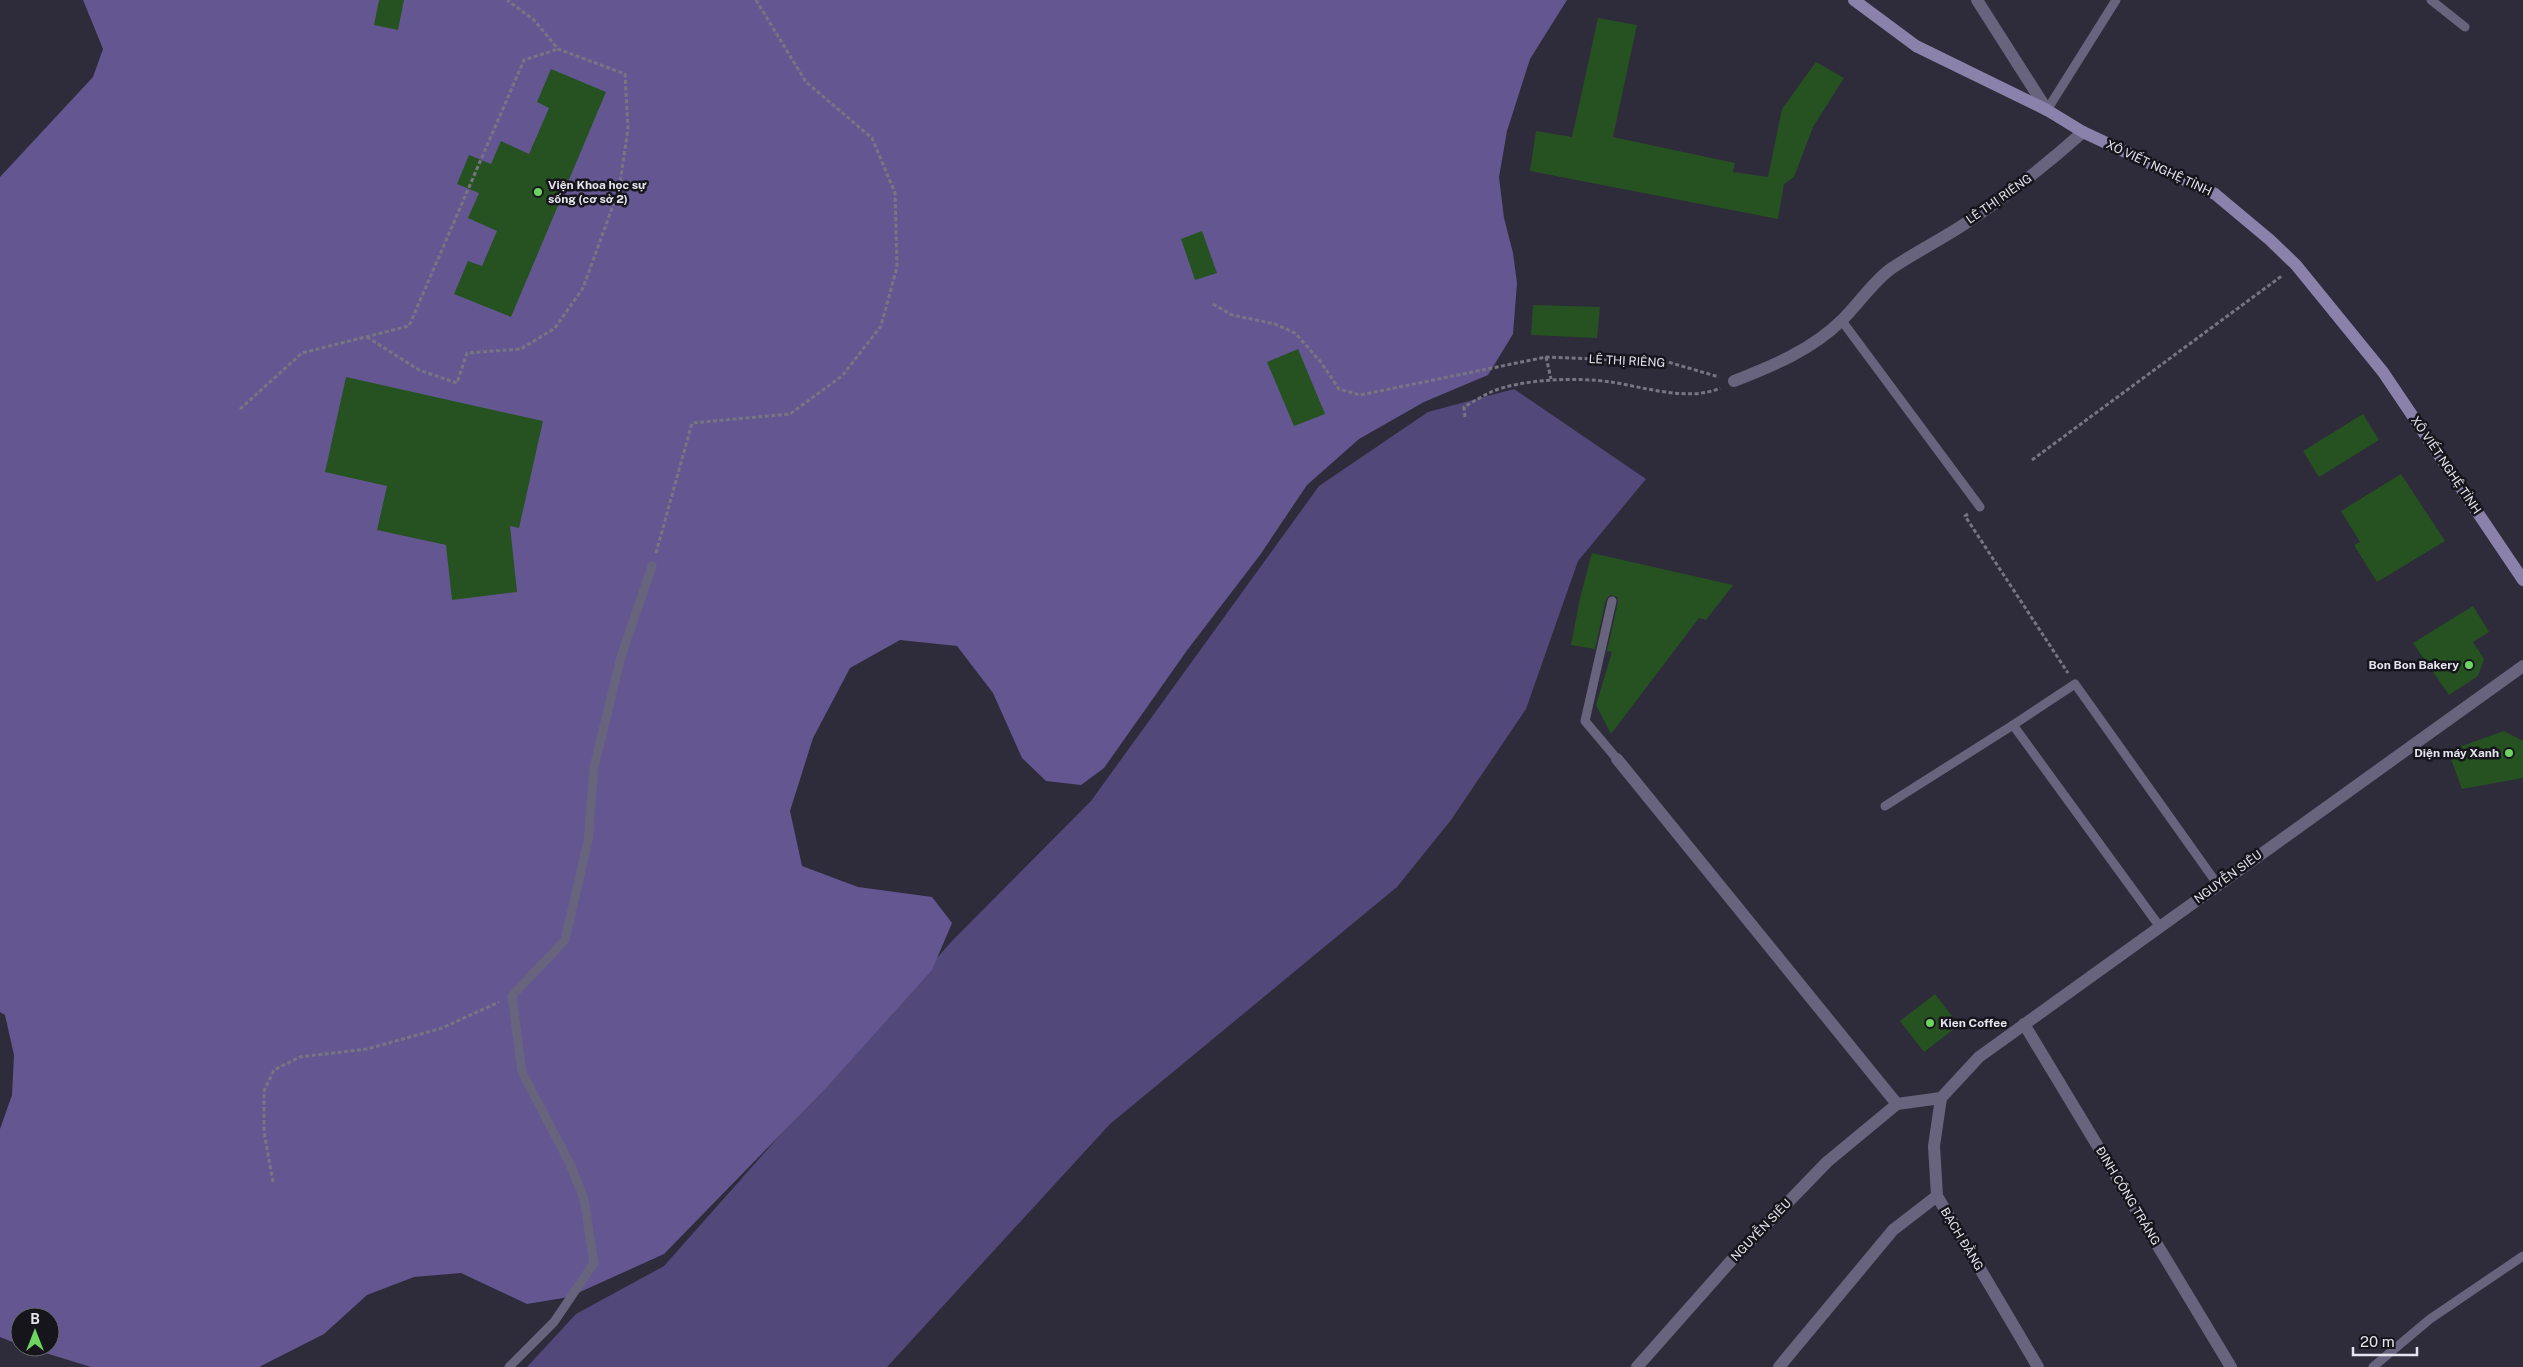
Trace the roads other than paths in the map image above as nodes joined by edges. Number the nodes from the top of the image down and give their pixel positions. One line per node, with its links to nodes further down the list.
1 (1854, 0): 6 (main road, XÔ VIẾT NGHỆ TỈNH)
2 (1977, 0): 6 (street)
3 (2116, 0): 6 (lane)
4 (2431, 0): 5 (lane)
5 (2465, 27)
6 (2048, 110): 7 (main road, XÔ VIẾT NGHỆ TỈNH)
7 (2083, 132): 8 (street, LÊ THỊ RIÊNG); 12 (main road, XÔ VIẾT NGHỆ TỈNH)
8 (1842, 321): 9 (street, LÊ THỊ RIÊNG); 10 (lane)
9 (1734, 382)
10 (1980, 507)
11 (652, 566): 25 (lane)
12 (2523, 580)
13 (1612, 601): 16 (lane)
14 (2523, 666): 18 (street, NGUYỄN SIÊU)
15 (2013, 726): 17 (lane); 18 (lane); 19 (lane)
16 (1617, 759): 22 (street)
17 (1885, 806)
18 (2218, 885): 19 (street, NGUYỄN SIÊU)
19 (2160, 927): 20 (street, NGUYỄN SIÊU)
20 (2024, 1024): 21 (street, NGUYỄN SIÊU); 29 (street, ĐINH CÔNG TRÁNG)
21 (1941, 1098): 22 (street); 23 (street, BẠCH ĐẰNG)
22 (1897, 1104): 26 (street, NGUYỄN SIÊU)
23 (1937, 1196): 27 (street); 28 (street, BẠCH ĐẰNG)
24 (2523, 1256): 30 (lane)
25 (509, 1367)
26 (1637, 1367)
27 (1780, 1367)
28 (2038, 1367)
29 (2231, 1367)
30 (2373, 1367)

